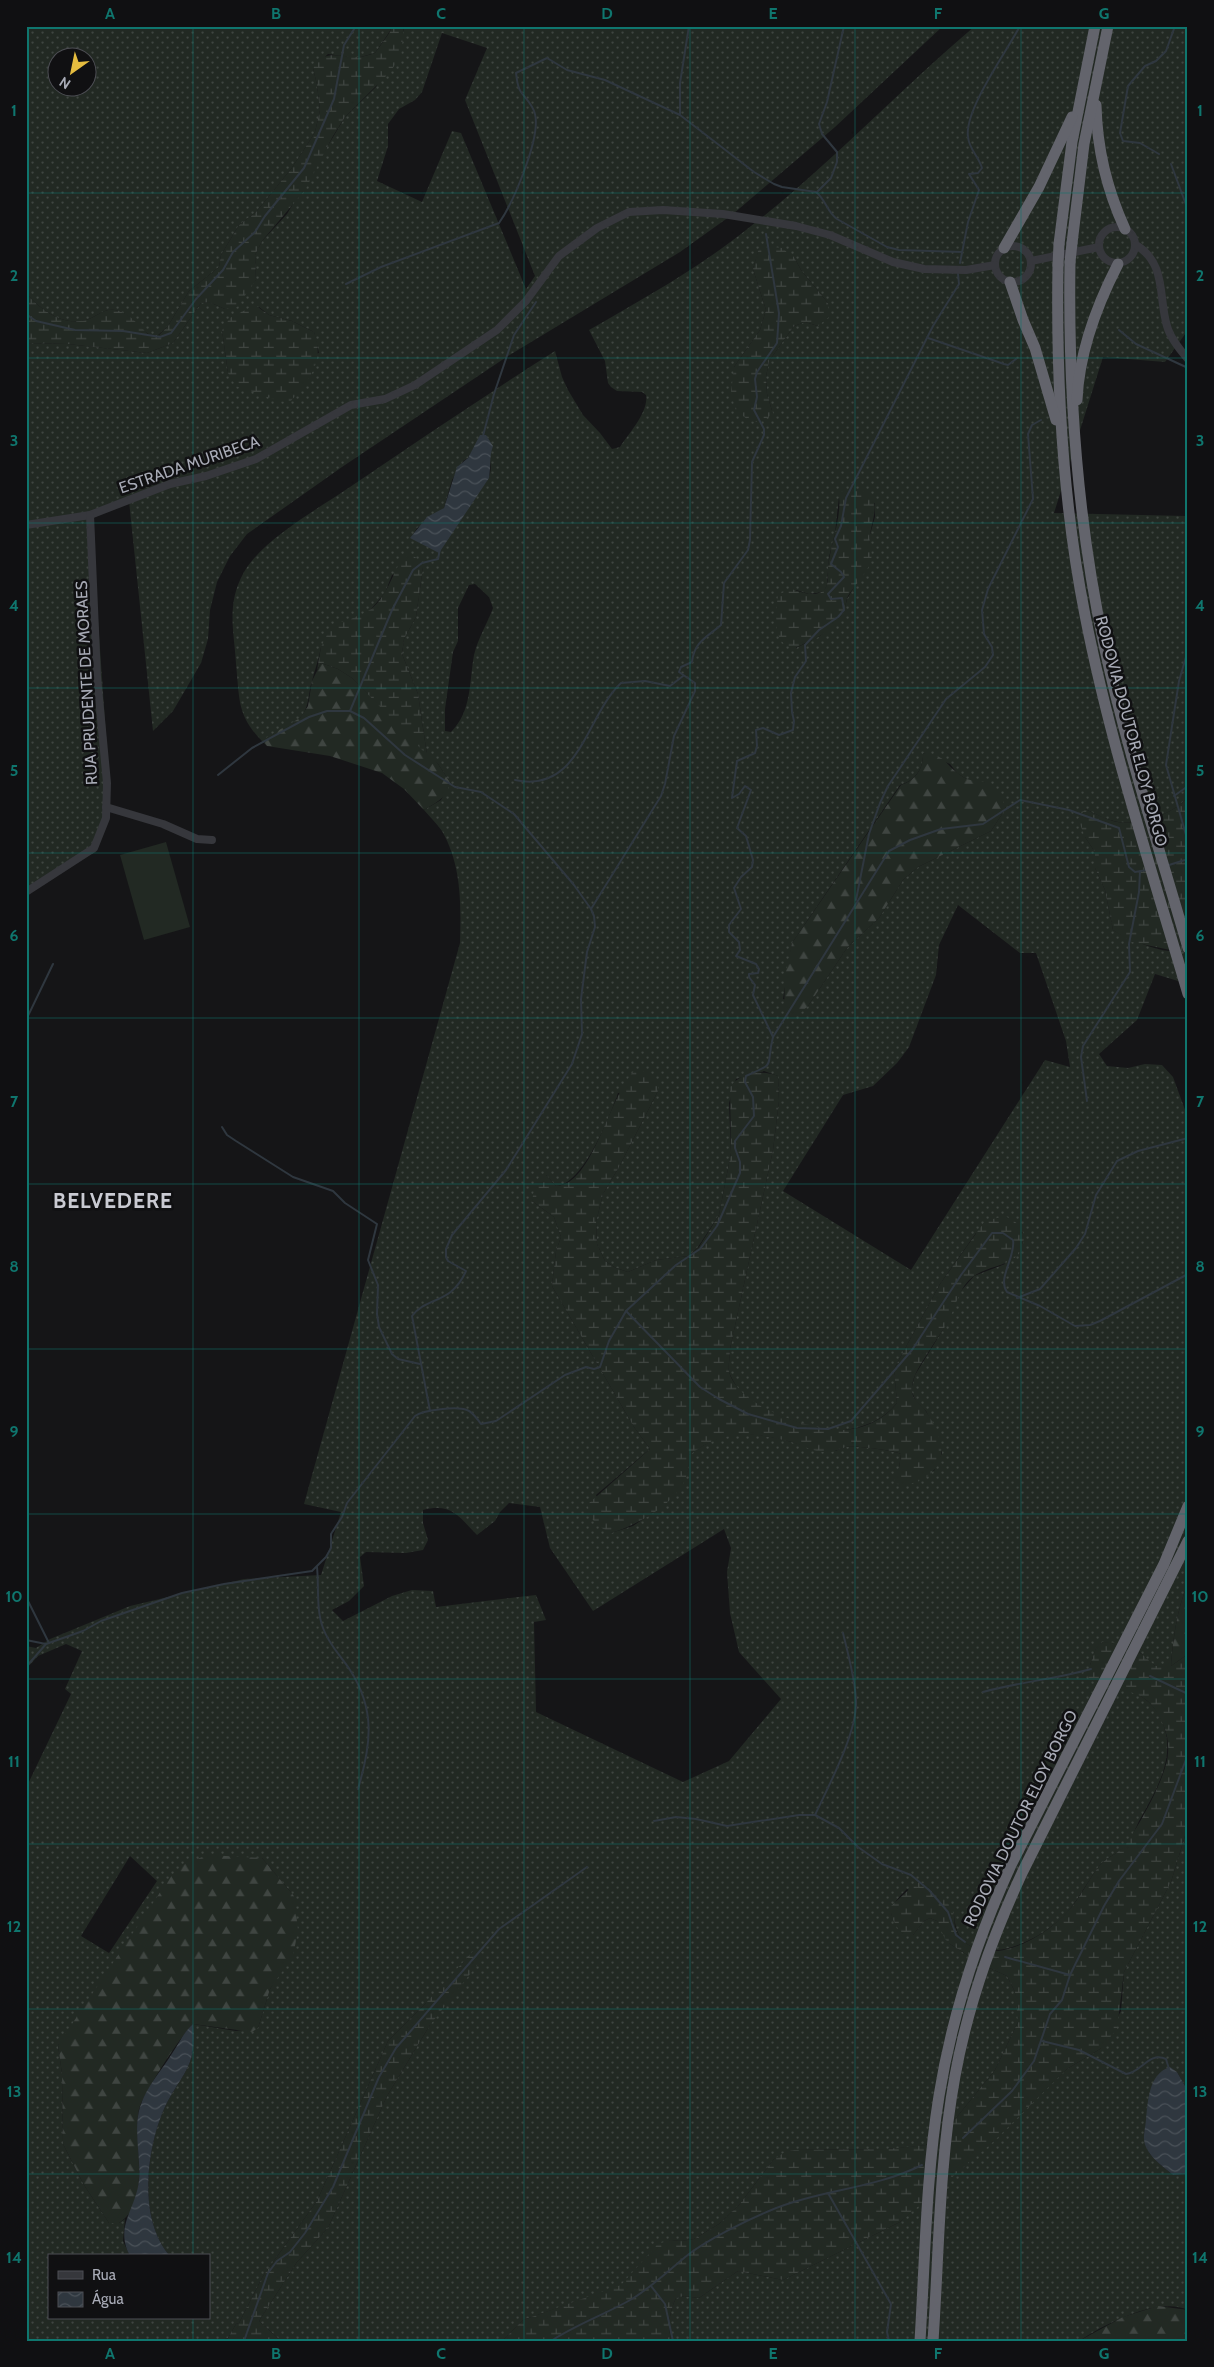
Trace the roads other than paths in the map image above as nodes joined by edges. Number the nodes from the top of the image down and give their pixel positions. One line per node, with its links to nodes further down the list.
1 (1096, 26): 4 (highway, RODOVIA DOUTOR ELOY BORGO)
2 (1108, 26): 3 (highway, RODOVIA DOUTOR ELOY BORGO)
3 (1103, 47): 5 (highway); 14 (highway, RODOVIA DOUTOR ELOY BORGO, bridge)
4 (1084, 77): 8 (highway); 15 (highway, RODOVIA DOUTOR ELOY BORGO, bridge)
5 (1125, 229): 6 (street); 7 (street)
6 (1136, 246): 10 (street); 13 (street)
7 (1099, 247): 9 (street); 10 (street)
8 (1004, 248): 9 (street); 11 (street)
9 (1031, 261): 12 (street)
10 (1118, 264): 14 (highway)
11 (995, 265): 12 (street); 16 (street, ESTRADA MURIBECA)
12 (1010, 282): 15 (highway)
13 (1188, 359)
14 (1074, 441): 21 (highway, RODOVIA DOUTOR ELOY BORGO)
15 (1062, 442): 22 (highway, RODOVIA DOUTOR ELOY BORGO)
16 (90, 515): 17 (street, ESTRADA MURIBECA); 18 (street, RUA PRUDENTE DE MORAES)
17 (26, 525)
18 (106, 807): 19 (street); 20 (street, RUA PRUDENTE DE MORAES)
19 (212, 840)
20 (26, 892)
21 (1188, 948)
22 (1188, 994)
23 (1188, 1506): 25 (highway, RODOVIA DOUTOR ELOY BORGO)
24 (1188, 1541): 26 (highway, RODOVIA DOUTOR ELOY BORGO)
25 (920, 2341)
26 (932, 2341)

